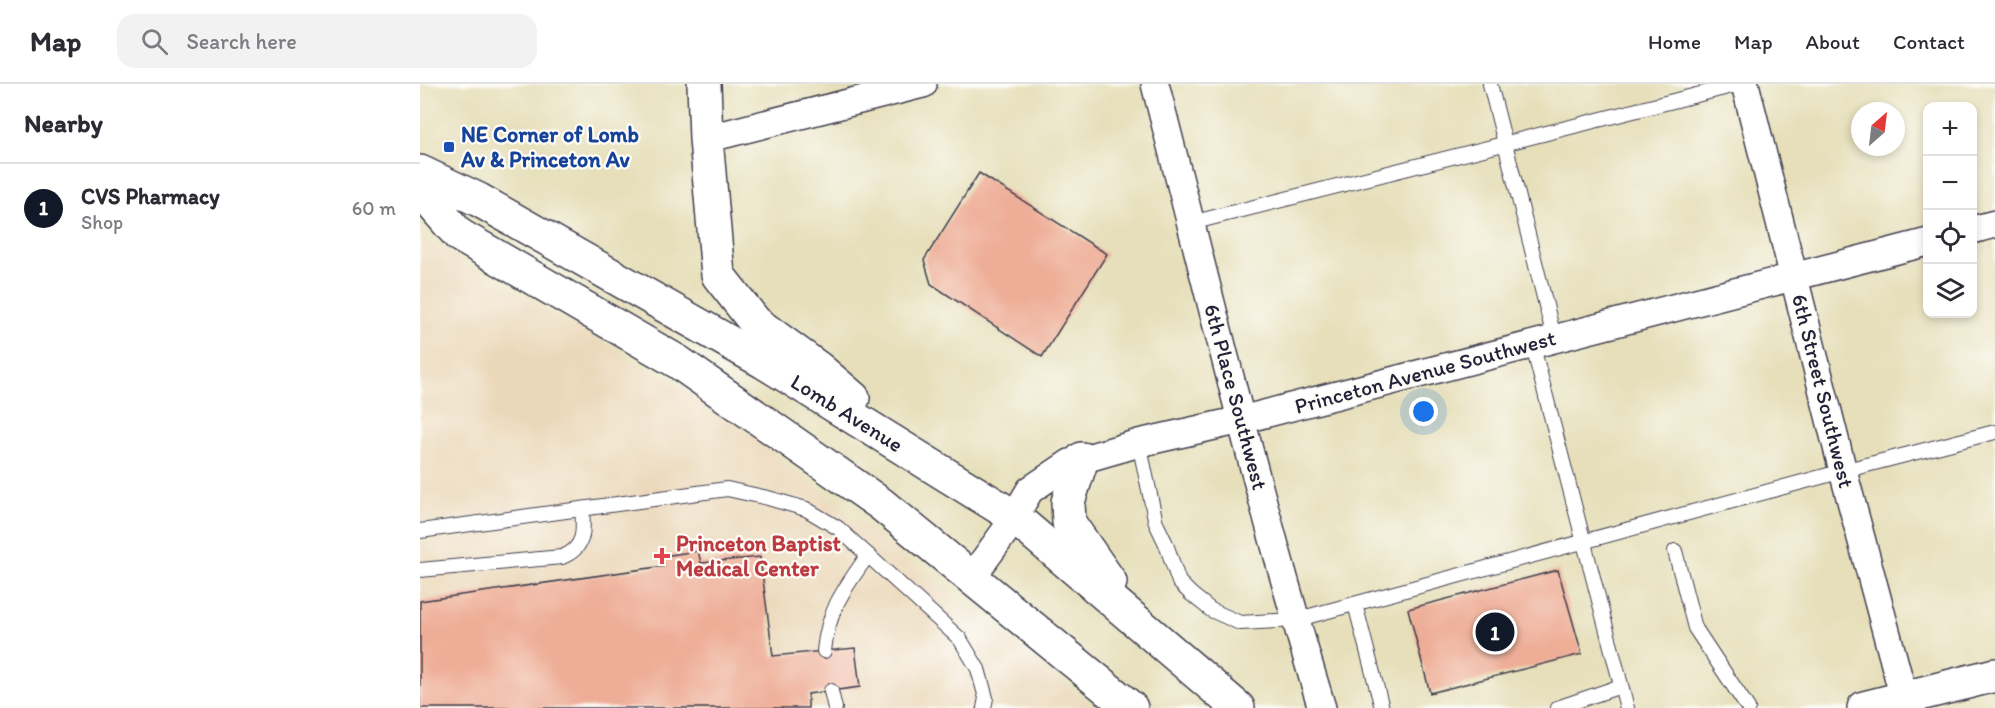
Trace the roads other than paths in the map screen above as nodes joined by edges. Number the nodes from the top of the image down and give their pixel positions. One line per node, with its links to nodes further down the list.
1 (704, 84): 7 (main road)
2 (923, 84): 7 (street)
3 (1155, 84): 11 (street, 6th Place Southwest)
4 (1490, 84): 8 (lane)
5 (1740, 84): 8 (lane)
6 (1745, 84): 15 (street, 6th Street Southwest)
7 (706, 139): 20 (main road)
8 (1505, 144): 11 (lane); 16 (lane)
9 (420, 172): 20 (main road, Lomb Avenue)
10 (420, 190): 30 (main road)
11 (1191, 223): 17 (street, 6th Place Southwest)
12 (1995, 224): 13 (street)
13 (1977, 229)
14 (1923, 243): 15 (street, Princeton Avenue Southwest)
15 (1793, 276): 16 (street, Princeton Avenue Southwest); 22 (street, 6th Street Southwest)
16 (1543, 340): 17 (street, Princeton Avenue Southwest); 26 (lane)
17 (1241, 420): 19 (street, Princeton Avenue Southwest); 32 (street, 6th Place Southwest)
18 (1995, 432): 22 (lane)
19 (1139, 443): 21 (street, Princeton Avenue Southwest); 32 (lane)
20 (921, 459): 24 (main road, Lomb Avenue)
21 (1082, 459): 24 (street, Princeton Avenue Southwest); 33 (main road)
22 (1843, 471): 26 (lane); 39 (street, 6th Street Southwest)
23 (582, 509): 25 (lane); 28 (lane); 29 (lane)
24 (1013, 516): 30 (street, Princeton Avenue Southwest); 33 (main road, Lomb Avenue)
25 (420, 531)
26 (1584, 542): 31 (lane); 37 (lane)
27 (1675, 551): 49 (lane)
28 (868, 555): 34 (lane); 41 (lane)
29 (420, 570)
30 (972, 577): 35 (main road)
31 (1355, 604): 32 (lane); 46 (lane)
32 (1295, 620): 45 (street, 6th Place Southwest)
33 (1160, 641): 44 (main road, Lomb Avenue)
34 (824, 651)
35 (1085, 670): 42 (main road); 43 (main road)
36 (1995, 675): 39 (main road)
37 (1621, 686): 47 (lane); 48 (lane)
38 (831, 691): 40 (lane)
39 (1904, 698): 50 (main road)
40 (835, 708)
41 (984, 708)
42 (1106, 708)
43 (1131, 708)
44 (1238, 708)
45 (1322, 708)
46 (1382, 708)
47 (1557, 708)
48 (1627, 708)
49 (1748, 708)
50 (1864, 708)

